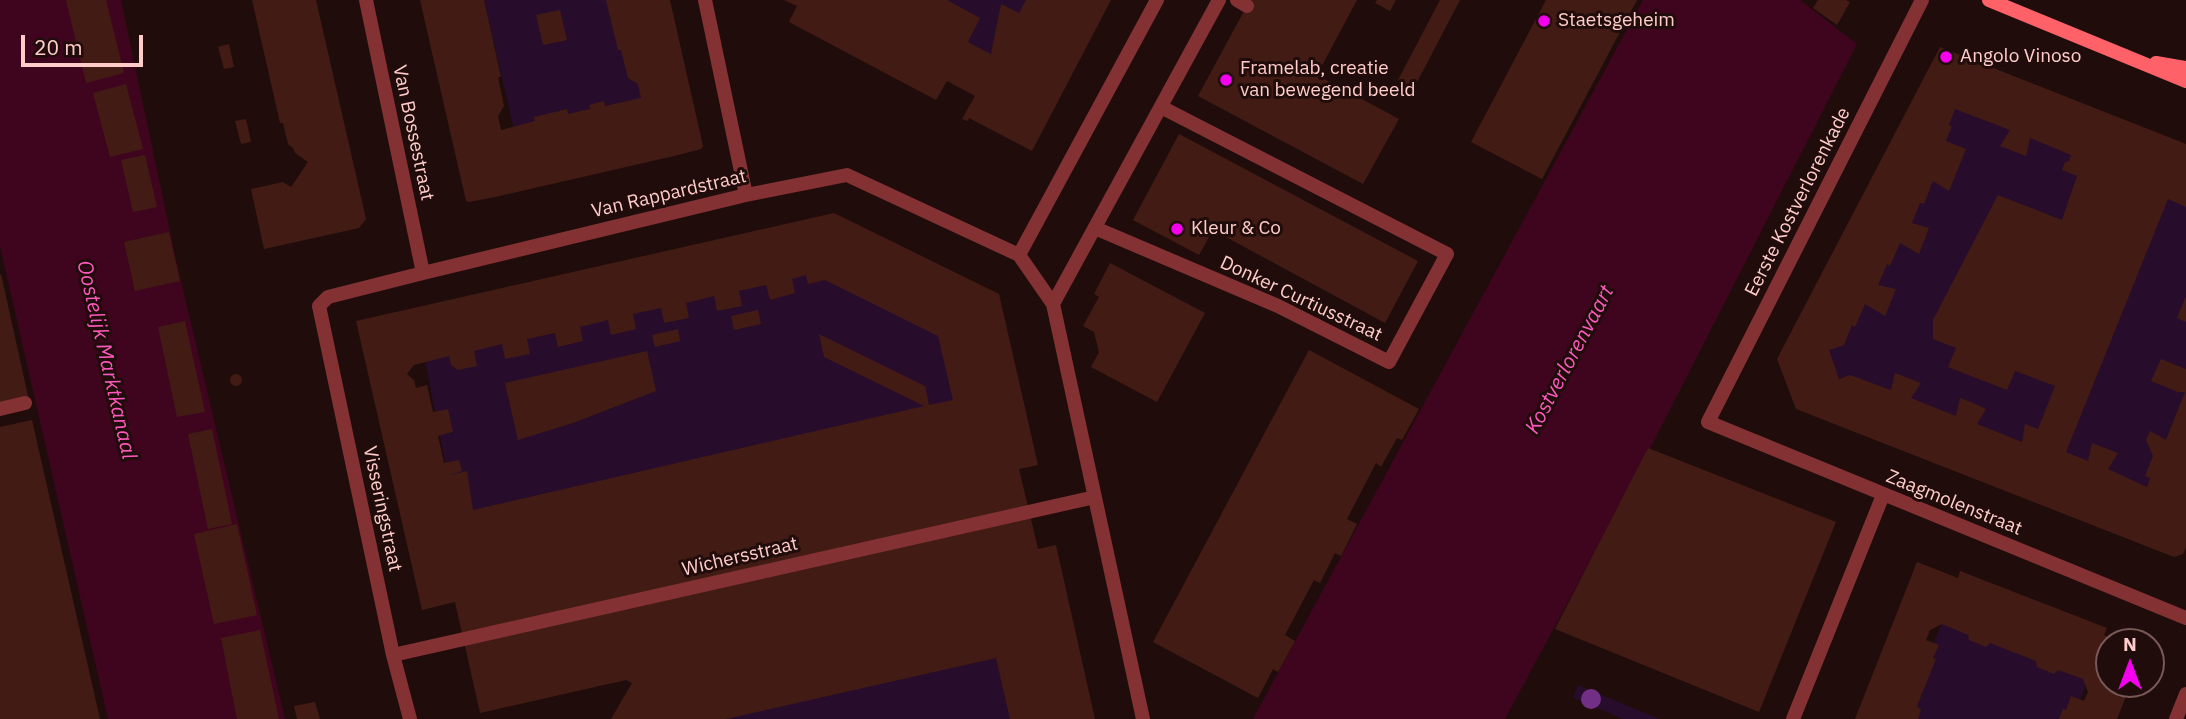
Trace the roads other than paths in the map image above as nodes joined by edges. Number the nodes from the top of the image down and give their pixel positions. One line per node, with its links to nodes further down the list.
1 (366, 0): 14 (street, Van Bossestraat)
2 (705, 0): 11 (street)
3 (1157, 0): 13 (street)
4 (1219, 0): 10 (street)
5 (1922, 0): 19 (street, Eerste Kostverlorenkade)
6 (1989, 0): 7 (street)
7 (2123, 57): 8 (street); 9 (street)
8 (2186, 68)
9 (2186, 81)
10 (1161, 107): 12 (street); 12 (street, Donker Curtiusstraat)
11 (746, 195): 13 (street, Van Rappardstraat); 14 (street, Van Rappardstraat)
12 (1095, 228): 15 (street)
13 (1019, 256): 15 (street)
14 (423, 273): 16 (street, Van Rappardstraat)
15 (1054, 304): 21 (street)
16 (319, 306): 23 (street, Visseringstraat)
17 (24, 403): 18 (street)
18 (0, 409)
19 (1708, 422): 20 (street, Zaagmolenstraat)
20 (1882, 495): 22 (street, Zaagmolenstraat); 27 (street)
21 (1095, 496): 23 (street, Wichersstraat); 26 (street)
22 (2186, 618)
23 (393, 655): 25 (street, Visseringstraat)
24 (2186, 694): 28 (street)
25 (410, 719)
26 (1143, 719)
27 (1793, 719)
28 (2176, 719)

